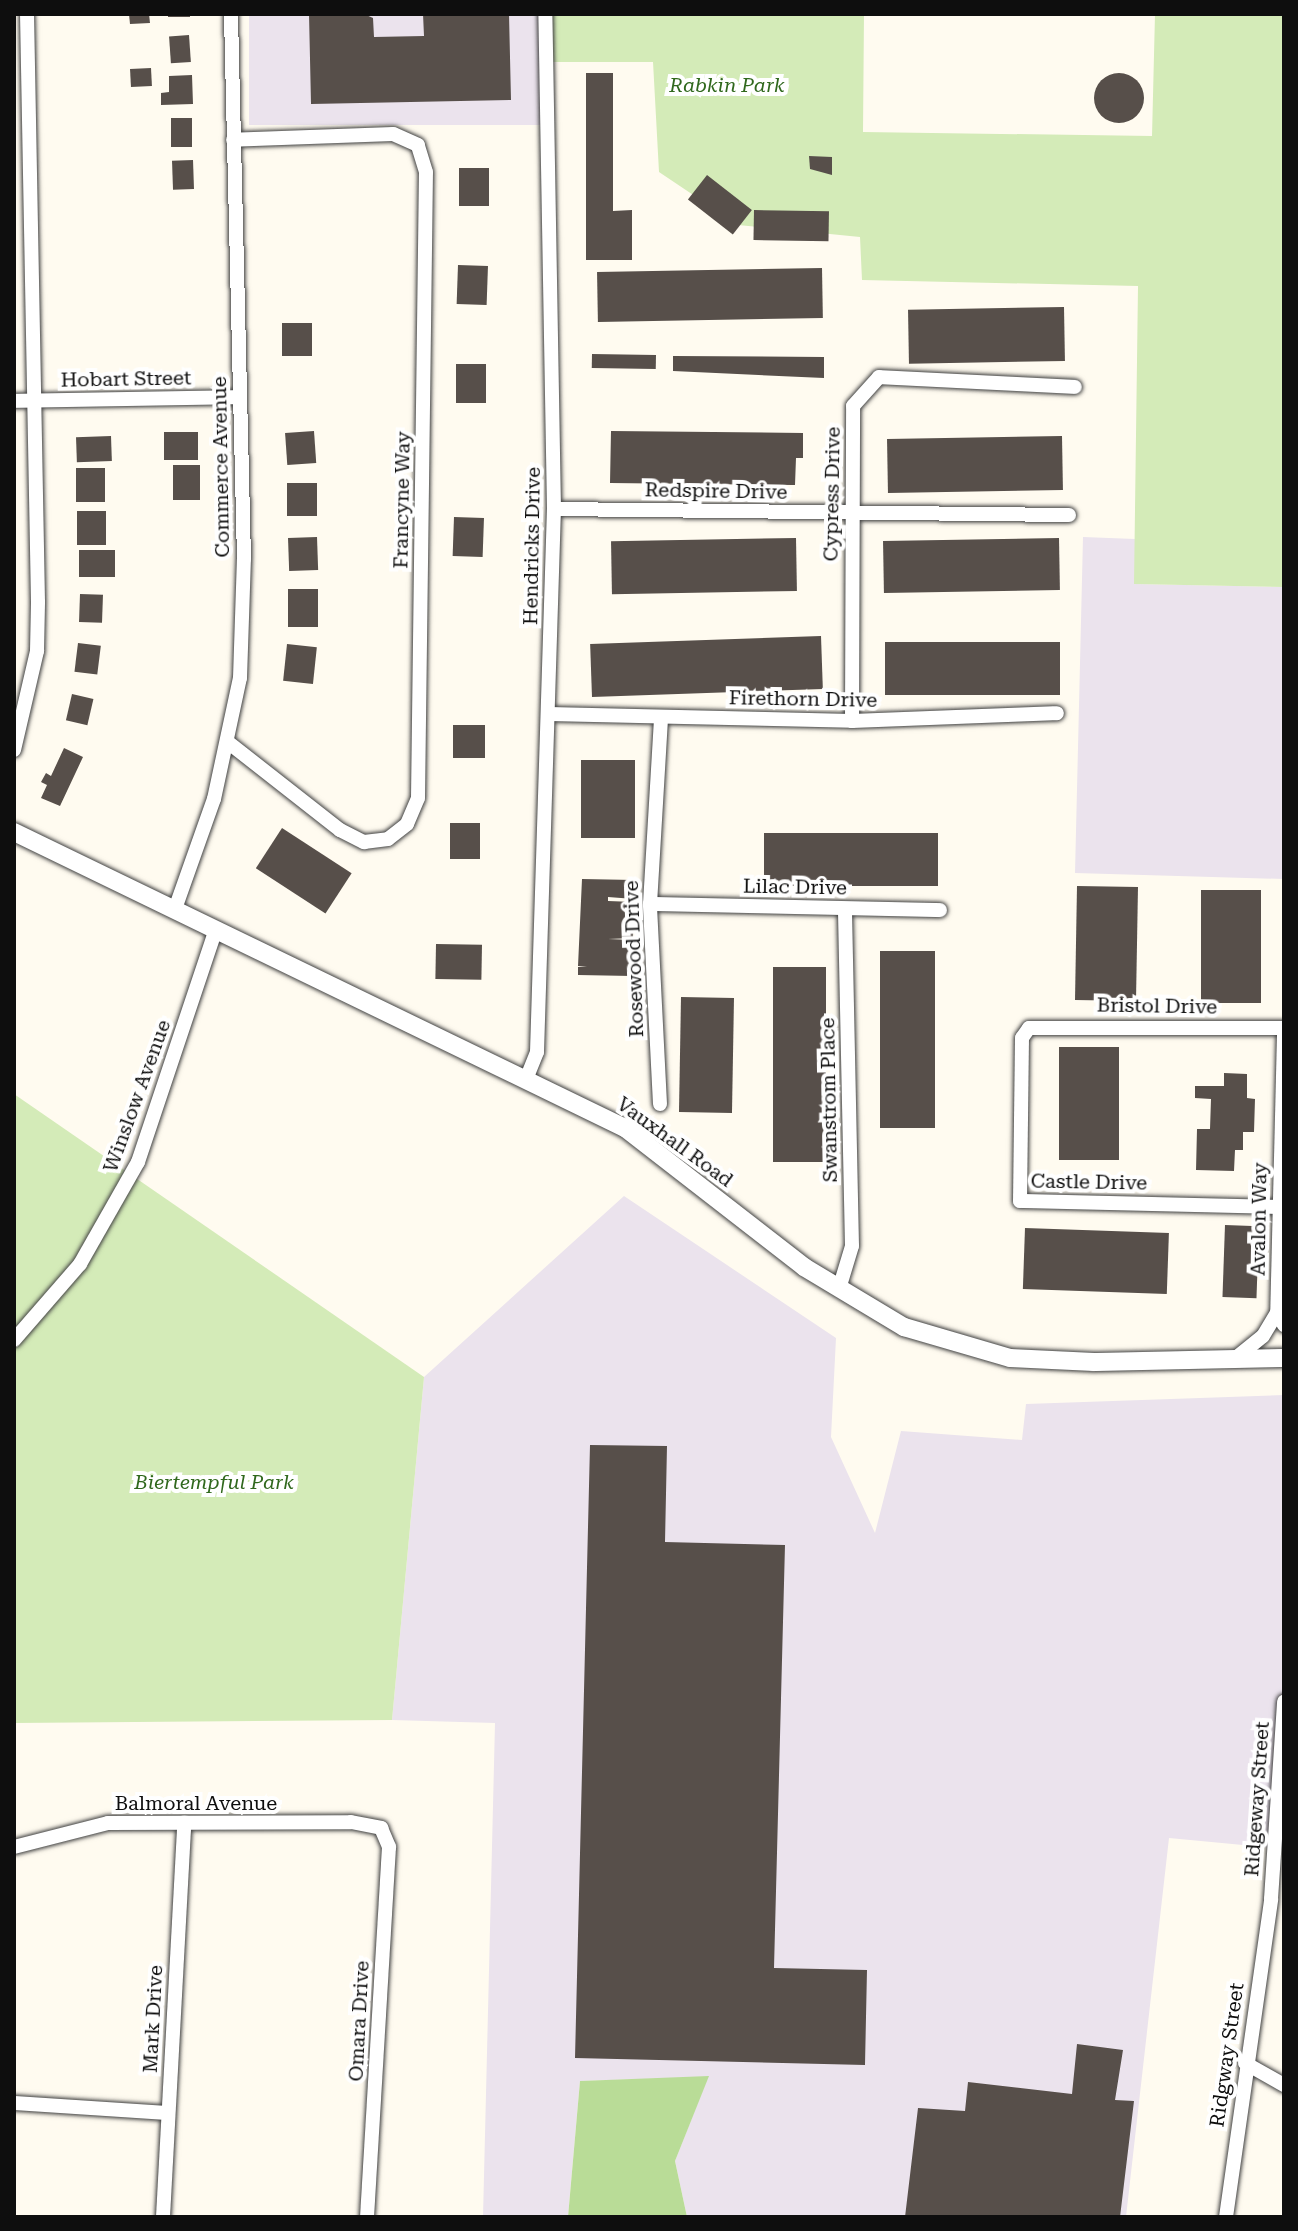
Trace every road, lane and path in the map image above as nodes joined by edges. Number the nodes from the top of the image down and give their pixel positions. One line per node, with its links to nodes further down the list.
1 (27, 14): 8 (street)
2 (231, 14): 4 (street, Commerce Avenue)
3 (545, 14): 9 (street, Hendricks Drive)
4 (233, 140): 6 (street, Commerce Avenue); 16 (street, Francyne Way)
5 (1075, 387): 10 (street, Cypress Drive)
6 (240, 397): 8 (street, Hobart Street); 16 (street, Commerce Avenue)
7 (14, 401): 8 (street, Hobart Street)
8 (37, 401): 17 (street)
9 (554, 509): 10 (street, Redspire Drive); 13 (street, Hendricks Drive)
10 (851, 513): 11 (street, Redspire Drive); 15 (street, Cypress Drive)
11 (1069, 515)
12 (1057, 713): 15 (street, Firethorn Drive)
13 (549, 714): 14 (street, Firethorn Drive); 27 (street, Hendricks Drive)
14 (661, 717): 15 (street, Firethorn Drive); 19 (street, Rosewood Drive)
15 (852, 721)
16 (229, 743): 20 (street, Commerce Avenue)
17 (14, 750)
18 (14, 832): 20 (street, Vauxhall Road)
19 (650, 904): 21 (street, Lilac Drive); 28 (street, Rosewood Drive)
20 (175, 909): 23 (street, Vauxhall Road)
21 (845, 909): 22 (street, Lilac Drive); 32 (street, Swanstrom Place)
22 (940, 910)
23 (216, 929): 27 (street, Vauxhall Road); 34 (street, Winslow Avenue)
24 (1029, 1028): 25 (street, Bristol Drive); 31 (street, Castle Drive)
25 (1284, 1028)
26 (1284, 1035): 29 (street, Avalon Way)
27 (527, 1077): 32 (street, Vauxhall Road)
28 (660, 1104)
29 (1282, 1106): 30 (street, Avalon Way)
30 (1282, 1126): 31 (street, Avalon Way)
31 (1282, 1207): 33 (street, Avalon Way)
32 (839, 1289): 35 (street, Vauxhall Road)
33 (1281, 1319): 35 (street, Avalon Way)
34 (14, 1340)
35 (1237, 1357): 36 (street, Vauxhall Road)
36 (1284, 1358)
37 (1284, 1701): 41 (street, Ridgeway Street)
38 (184, 1823): 39 (street, Balmoral Avenue); 40 (street, Balmoral Avenue); 45 (street, Mark Drive)
39 (381, 1828): 47 (street, Omara Drive)
40 (14, 1847)
41 (1278, 1899): 42 (street, Ridgway Street)
42 (1245, 2063): 43 (street); 48 (street, Ridgway Street)
43 (1284, 2085)
44 (14, 2103): 45 (street)
45 (168, 2113): 46 (street, Mark Drive)
46 (163, 2217)
47 (367, 2217)
48 (1226, 2217)

